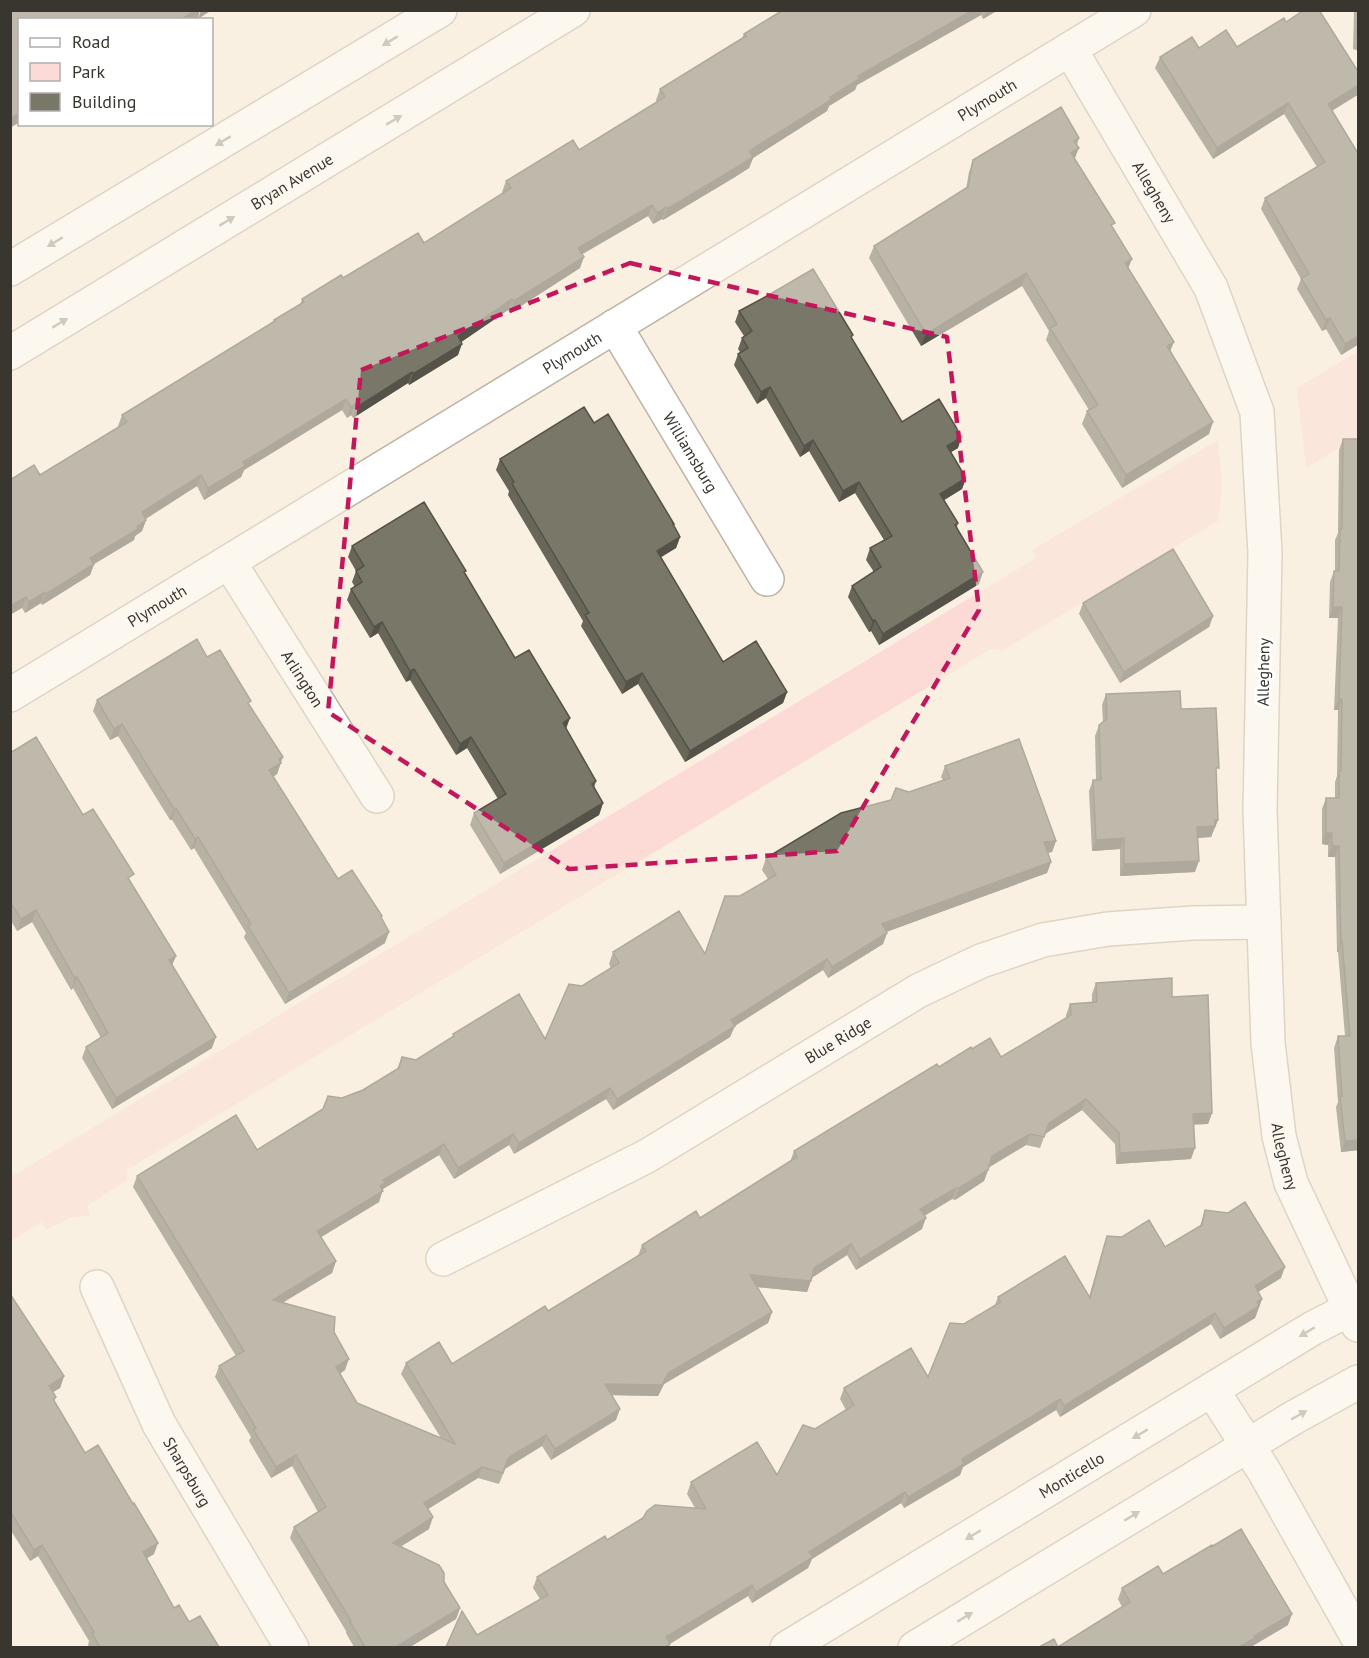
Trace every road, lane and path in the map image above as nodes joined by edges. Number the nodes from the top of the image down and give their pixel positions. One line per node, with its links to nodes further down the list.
1 (440, 10): 5 (street, one-way to 5)
2 (573, 10): 7 (street, Bryan Avenue, one-way to 2)
3 (1134, 10): 4 (street, Plymouth)
4 (1070, 49): 6 (street, Plymouth); 12 (street, Allegheny)
5 (10, 269)
6 (615, 326): 8 (street, Plymouth); 9 (street, Williamsburg)
7 (10, 353)
8 (229, 562): 10 (street, Plymouth); 11 (street, Arlington)
9 (766, 579)
10 (10, 695)
11 (377, 796)
12 (1264, 922): 13 (street, Blue Ridge); 15 (street, Allegheny)
13 (443, 1259)
14 (97, 1287): 20 (street, Sharpsburg)
15 (1356, 1313): 17 (street, Monticello, one-way to 17)
16 (1359, 1382): 18 (street, one-way to 16)
17 (1212, 1390): 18 (street); 21 (street, Monticello, one-way to 21)
18 (1248, 1446): 19 (street); 22 (street, one-way to 18)
19 (1359, 1638)
20 (292, 1647)
21 (787, 1647)
22 (915, 1647)

